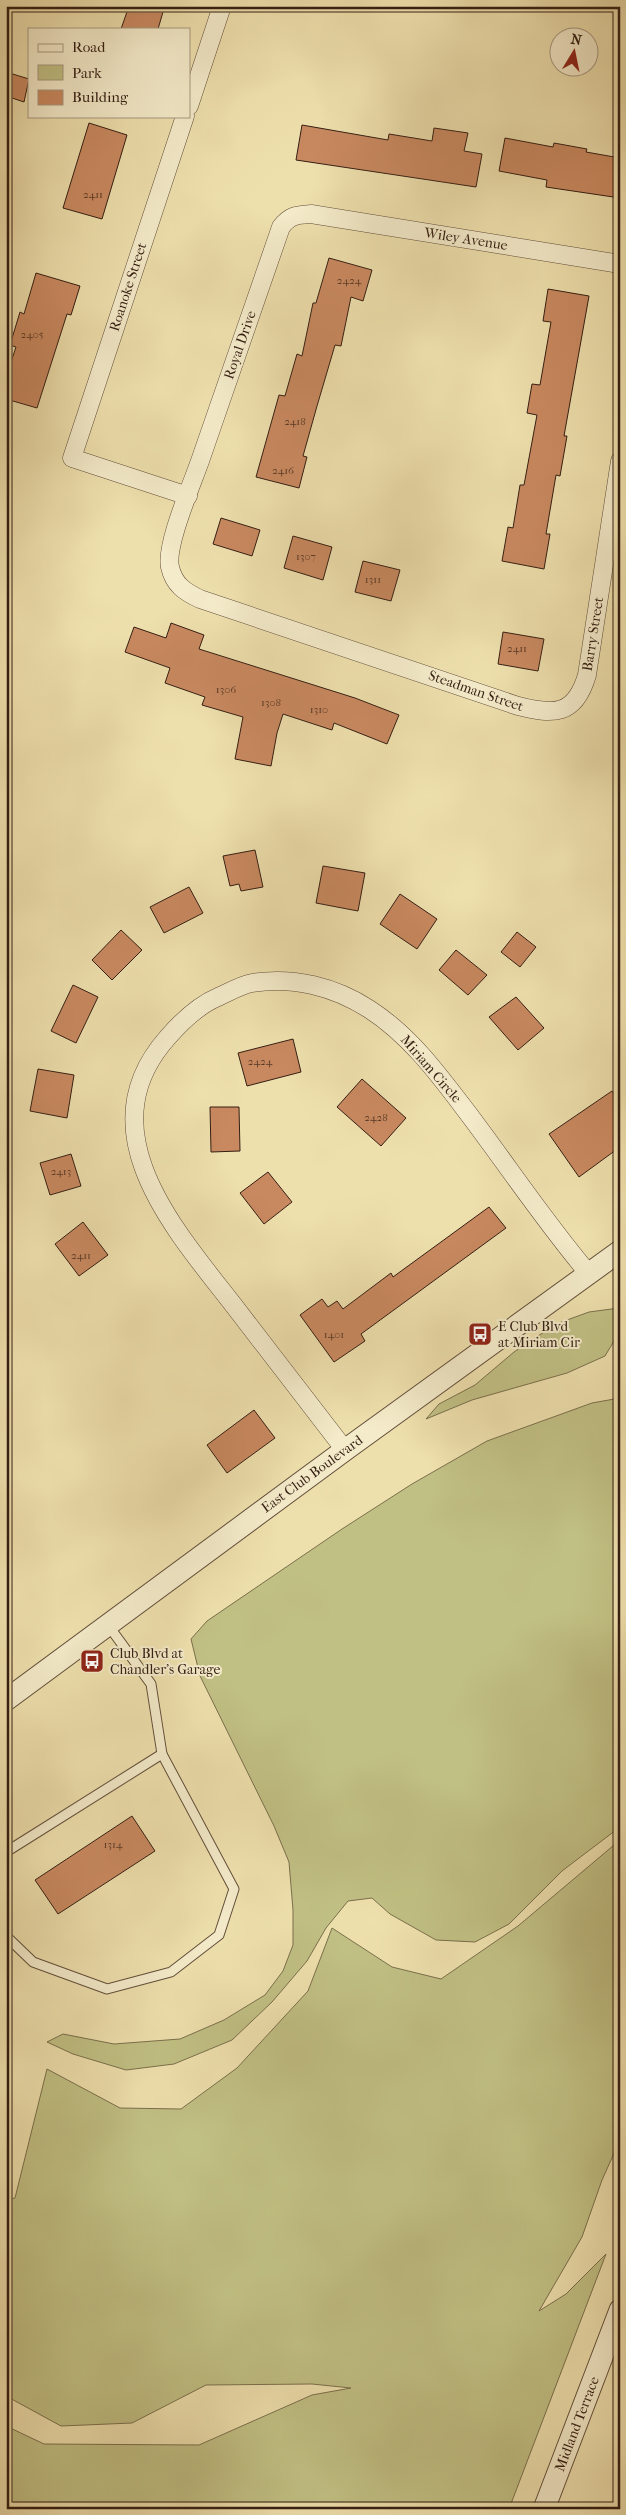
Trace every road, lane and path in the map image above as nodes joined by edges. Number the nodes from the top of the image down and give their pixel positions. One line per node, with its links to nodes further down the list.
1 (222, 6): 2 (street)
2 (190, 103)
3 (184, 118): 7 (street, Roanoke Street)
4 (311, 214): 5 (street, Wiley Avenue); 7 (street, Royal Drive)
5 (620, 264)
6 (620, 461): 9 (street, Barry Street)
7 (188, 496): 8 (street, Royal Drive)
8 (363, 652): 9 (street, Steadman Street)
9 (583, 689)
10 (620, 1251): 11 (street, East Club Boulevard)
11 (589, 1274): 12 (street, East Club Boulevard); 12 (street, Miriam Circle)
12 (345, 1450): 13 (street, East Club Boulevard)
13 (108, 1625): 14 (street, East Club Boulevard); 15 (lane)
14 (6, 1700)
15 (162, 1754): 16 (lane); 17 (lane)
16 (6, 1852)
17 (6, 1936)
18 (620, 2310): 19 (street, Midland Terrace)
19 (544, 2509)

